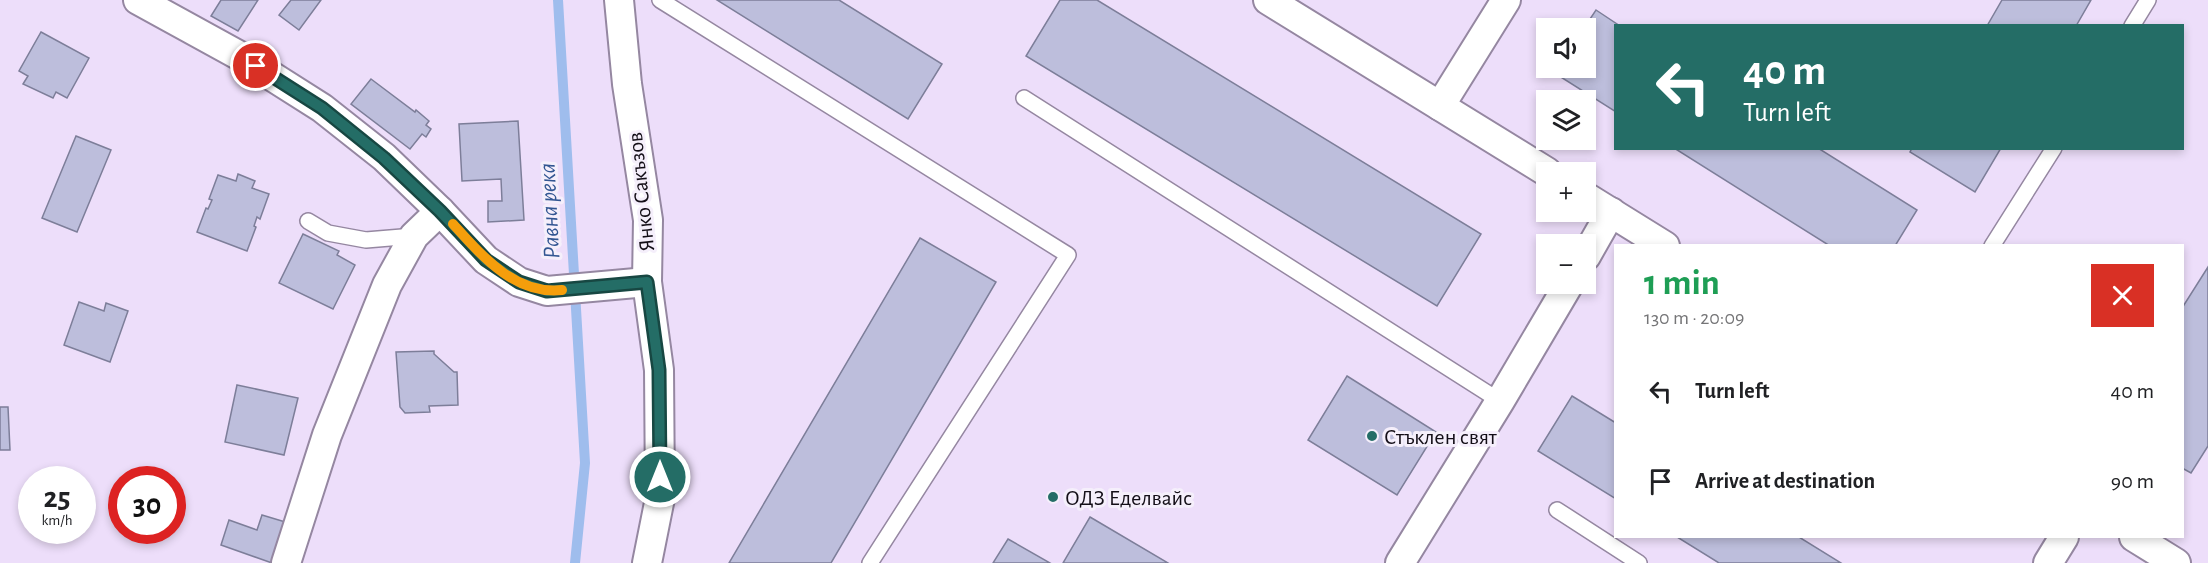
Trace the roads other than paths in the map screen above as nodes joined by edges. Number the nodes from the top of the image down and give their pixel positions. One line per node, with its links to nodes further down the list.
1 (138, 0): 13 (street)
2 (619, 0): 20 (street, Янко Сакъзов)
3 (660, 0): 28 (lane)
4 (1269, 0): 9 (street)
5 (1506, 0): 9 (street)
6 (2148, 0): 7 (lane)
7 (2133, 24)
8 (1024, 98): 22 (lane)
9 (1440, 106): 11 (street)
10 (2053, 150): 19 (lane)
11 (1536, 165)
12 (1596, 202): 14 (street)
13 (440, 211): 16 (street); 20 (street)
14 (1611, 212): 17 (street); 18 (street)
15 (308, 221): 16 (lane)
16 (414, 236): 26 (street)
17 (1596, 238)
18 (1662, 244)
19 (1993, 244)
20 (647, 282): 27 (street, Янко Сакъзов)
21 (1563, 294): 22 (street)
22 (1500, 401): 29 (street)
23 (1557, 510): 30 (lane)
24 (2063, 538): 31 (street)
25 (2136, 538): 32 (street)
26 (286, 563)
27 (647, 563)
28 (870, 563)
29 (1400, 563)
30 (1639, 563)
31 (2048, 563)
32 (2176, 563)

